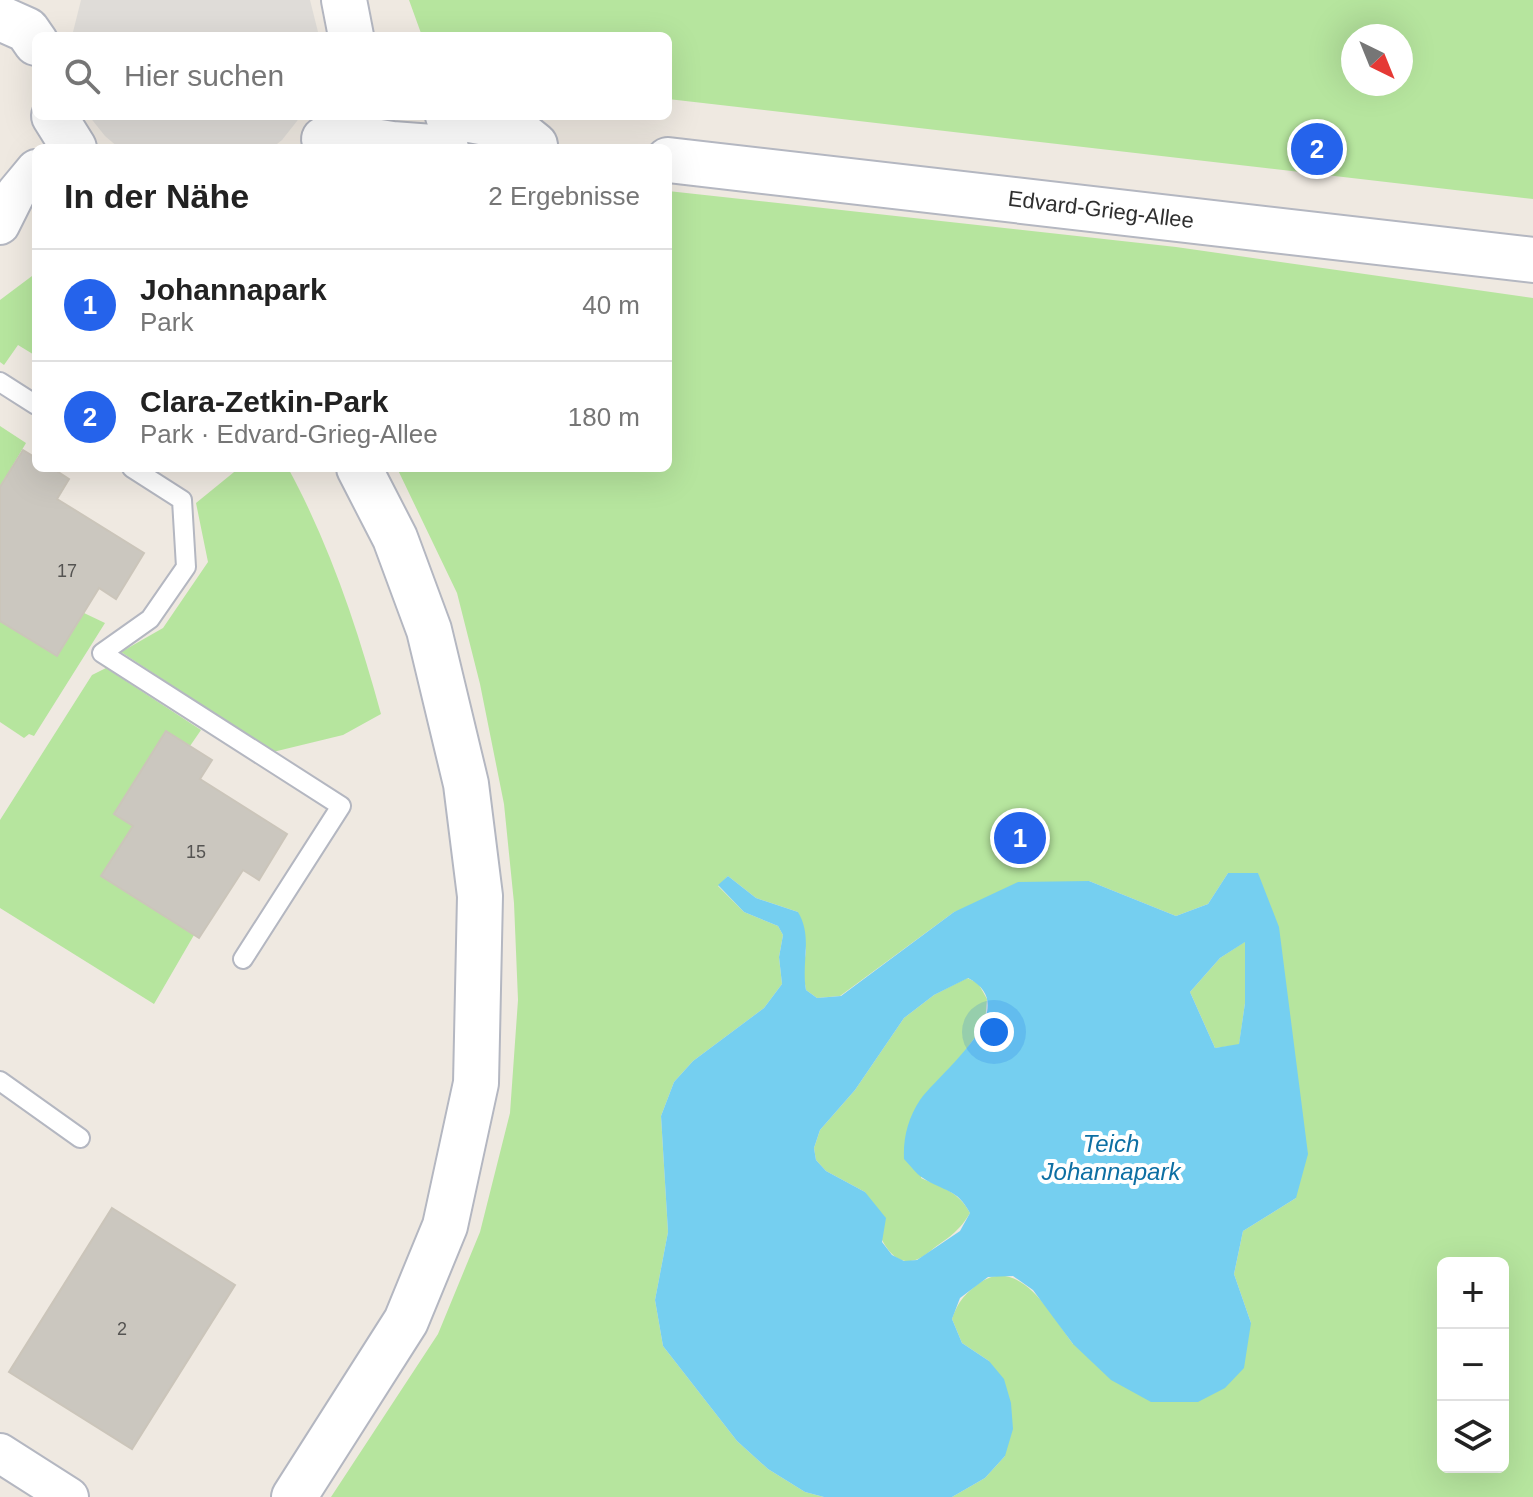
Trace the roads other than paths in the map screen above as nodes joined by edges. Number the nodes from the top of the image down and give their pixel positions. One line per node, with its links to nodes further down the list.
1 (48, 0): 4 (main road)
2 (344, 0): 5 (main road)
3 (0, 18): 6 (main road)
4 (41, 32)
5 (350, 32)
6 (32, 37)
7 (470, 120): 10 (main road)
8 (326, 134): 9 (main road)
9 (380, 144)
10 (536, 144)
11 (672, 160): 15 (main road, Edvard-Grieg-Allee)
12 (32, 174): 14 (street)
13 (32, 219): 14 (street)
14 (0, 227)
15 (1533, 260)
16 (0, 382): 17 (lane)
17 (32, 402)
18 (138, 472): 20 (lane)
19 (361, 472): 25 (main road)
20 (243, 959)
21 (0, 1081): 22 (lane)
22 (80, 1138)
23 (0, 1453): 24 (street)
24 (69, 1497)
25 (294, 1497)

